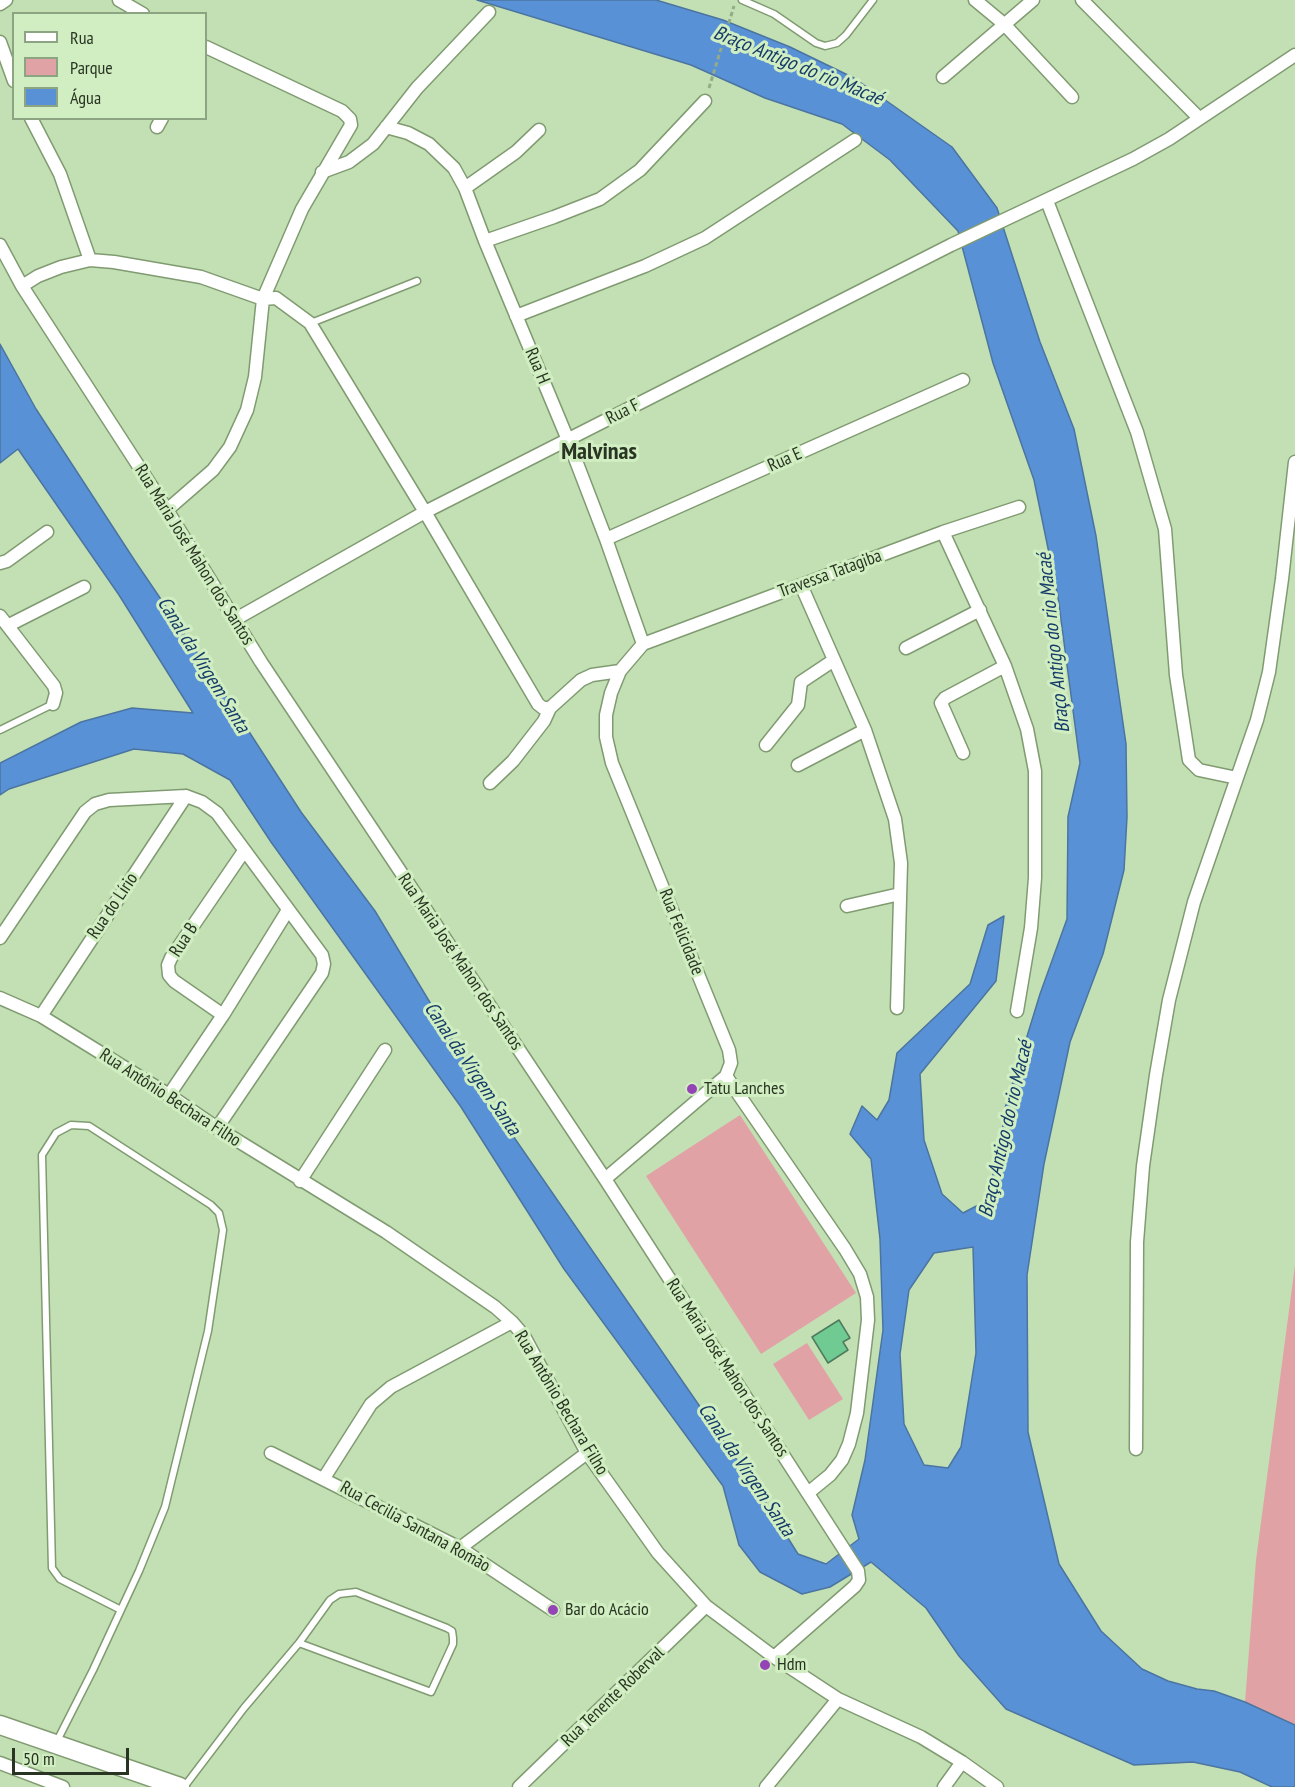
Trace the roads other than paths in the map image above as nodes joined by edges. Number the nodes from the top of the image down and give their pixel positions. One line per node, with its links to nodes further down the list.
1 (6, 0): 8 (street)
2 (119, 0): 9 (street)
3 (742, 0): 4 (lane)
4 (873, 0)
5 (975, 0): 11 (street)
6 (1033, 0): 11 (street)
7 (1082, 0): 19 (street)
8 (0, 4)
9 (140, 12)
10 (489, 12): 21 (street)
11 (1004, 24): 16 (street); 17 (street)
12 (0, 42): 15 (street)
13 (207, 48): 24 (street)
14 (1295, 55): 19 (street, Rua F)
15 (12, 75)
16 (943, 77)
17 (1072, 97)
18 (705, 101): 27 (street)
19 (1199, 118): 26 (street, Rua F)
20 (32, 120): 29 (street)
21 (386, 126): 24 (street); 25 (street, Rua H)
22 (540, 130): 25 (street)
23 (855, 140): 33 (street)
24 (322, 172): 32 (street)
25 (465, 188): 27 (street, Rua H)
26 (1047, 201): 36 (street, Rua F); 63 (street)
27 (485, 241): 33 (street, Rua H)
28 (0, 245): 31 (street, Rua Maria José Mahon dos Santos)
29 (90, 260): 31 (street); 32 (street)
30 (417, 280): 34 (lane)
31 (22, 285): 39 (street, Rua Maria José Mahon dos Santos)
32 (263, 298): 34 (street); 39 (street)
33 (516, 316): 36 (street, Rua H)
34 (310, 323): 40 (street)
35 (963, 380): 43 (street, Rua E)
36 (568, 440): 40 (street, Rua F); 43 (street, Rua H)
37 (1295, 462): 63 (street)
38 (1019, 507): 42 (street, Travessa Tatagiba)
39 (167, 510): 49 (street, Rua Maria José Mahon dos Santos)
40 (425, 512): 49 (street, Rua F); 57 (street)
41 (47, 532): 44 (street)
42 (943, 532): 45 (street, Travessa Tatagiba); 47 (street)
43 (606, 539): 51 (street, Rua H)
44 (0, 563)
45 (801, 585): 51 (street, Travessa Tatagiba); 53 (street)
46 (84, 587): 50 (street)
47 (980, 610): 52 (street); 54 (street)
48 (0, 616): 50 (street)
49 (234, 620): 80 (street, Rua Maria José Mahon dos Santos)
50 (9, 625): 56 (street)
51 (643, 644): 55 (street, Rua Felicidade)
52 (906, 648)
53 (834, 660): 59 (street); 60 (street)
54 (1005, 666): 61 (street); 73 (street)
55 (620, 671): 57 (street); 77 (street, Rua Felicidade)
56 (52, 704): 58 (lane)
57 (550, 708): 64 (street)
58 (0, 730)
59 (865, 730): 62 (street); 67 (street)
60 (766, 745)
61 (963, 753)
62 (798, 765)
63 (1237, 778): 83 (street)
64 (490, 783)
65 (186, 796): 66 (street); 70 (street); 75 (street, Rua do Lírio)
66 (244, 851): 69 (street); 74 (street, Rua B)
67 (900, 894): 68 (street); 72 (street)
68 (847, 906)
69 (288, 910): 74 (street); 79 (street)
70 (0, 938)
71 (0, 998): 75 (street, Rua Antônio Bechara Filho)
72 (897, 1008)
73 (1017, 1011)
74 (223, 1015): 78 (street)
75 (41, 1016): 78 (street, Rua Antônio Bechara Filho)
76 (385, 1050): 81 (street)
77 (726, 1076): 80 (street); 87 (street)
78 (169, 1095): 79 (street, Rua Antônio Bechara Filho)
79 (217, 1128): 81 (street, Rua Antônio Bechara Filho)
80 (605, 1179): 87 (street, Rua Maria José Mahon dos Santos)
81 (300, 1181): 82 (street, Rua Antônio Bechara Filho)
82 (512, 1322): 85 (street, Rua Antônio Bechara Filho); 86 (street)
83 (1136, 1449)
84 (272, 1453): 86 (street, Rua Cecilia Santana Romão)
85 (587, 1453): 88 (street); 89 (street, Rua Antônio Bechara Filho)
86 (324, 1478): 88 (street, Rua Cecilia Santana Romão)
87 (808, 1493): 93 (street, Rua Maria José Mahon dos Santos)
88 (460, 1548): 91 (street, Rua Cecilia Santana Romão)
89 (706, 1606): 93 (street, Rua Antônio Bechara Filho); 101 (street, Rua Tenente Roberval)
90 (121, 1610): 90 (lane); 96 (lane)
91 (553, 1610)
92 (299, 1642): 92 (lane); 100 (lane)
93 (774, 1657): 94 (street, Rua Antônio Bechara Filho)
94 (838, 1699): 97 (street, Rua Antônio Bechara Filho); 102 (street)
95 (0, 1725): 96 (main road)
96 (56, 1744): 100 (main road)
97 (962, 1762): 103 (street); 104 (street, Rua Antônio Bechara Filho)
98 (0, 1763): 99 (street)
99 (63, 1787)
100 (182, 1787)
101 (519, 1787)
102 (766, 1787)
103 (944, 1787)
104 (997, 1787)

